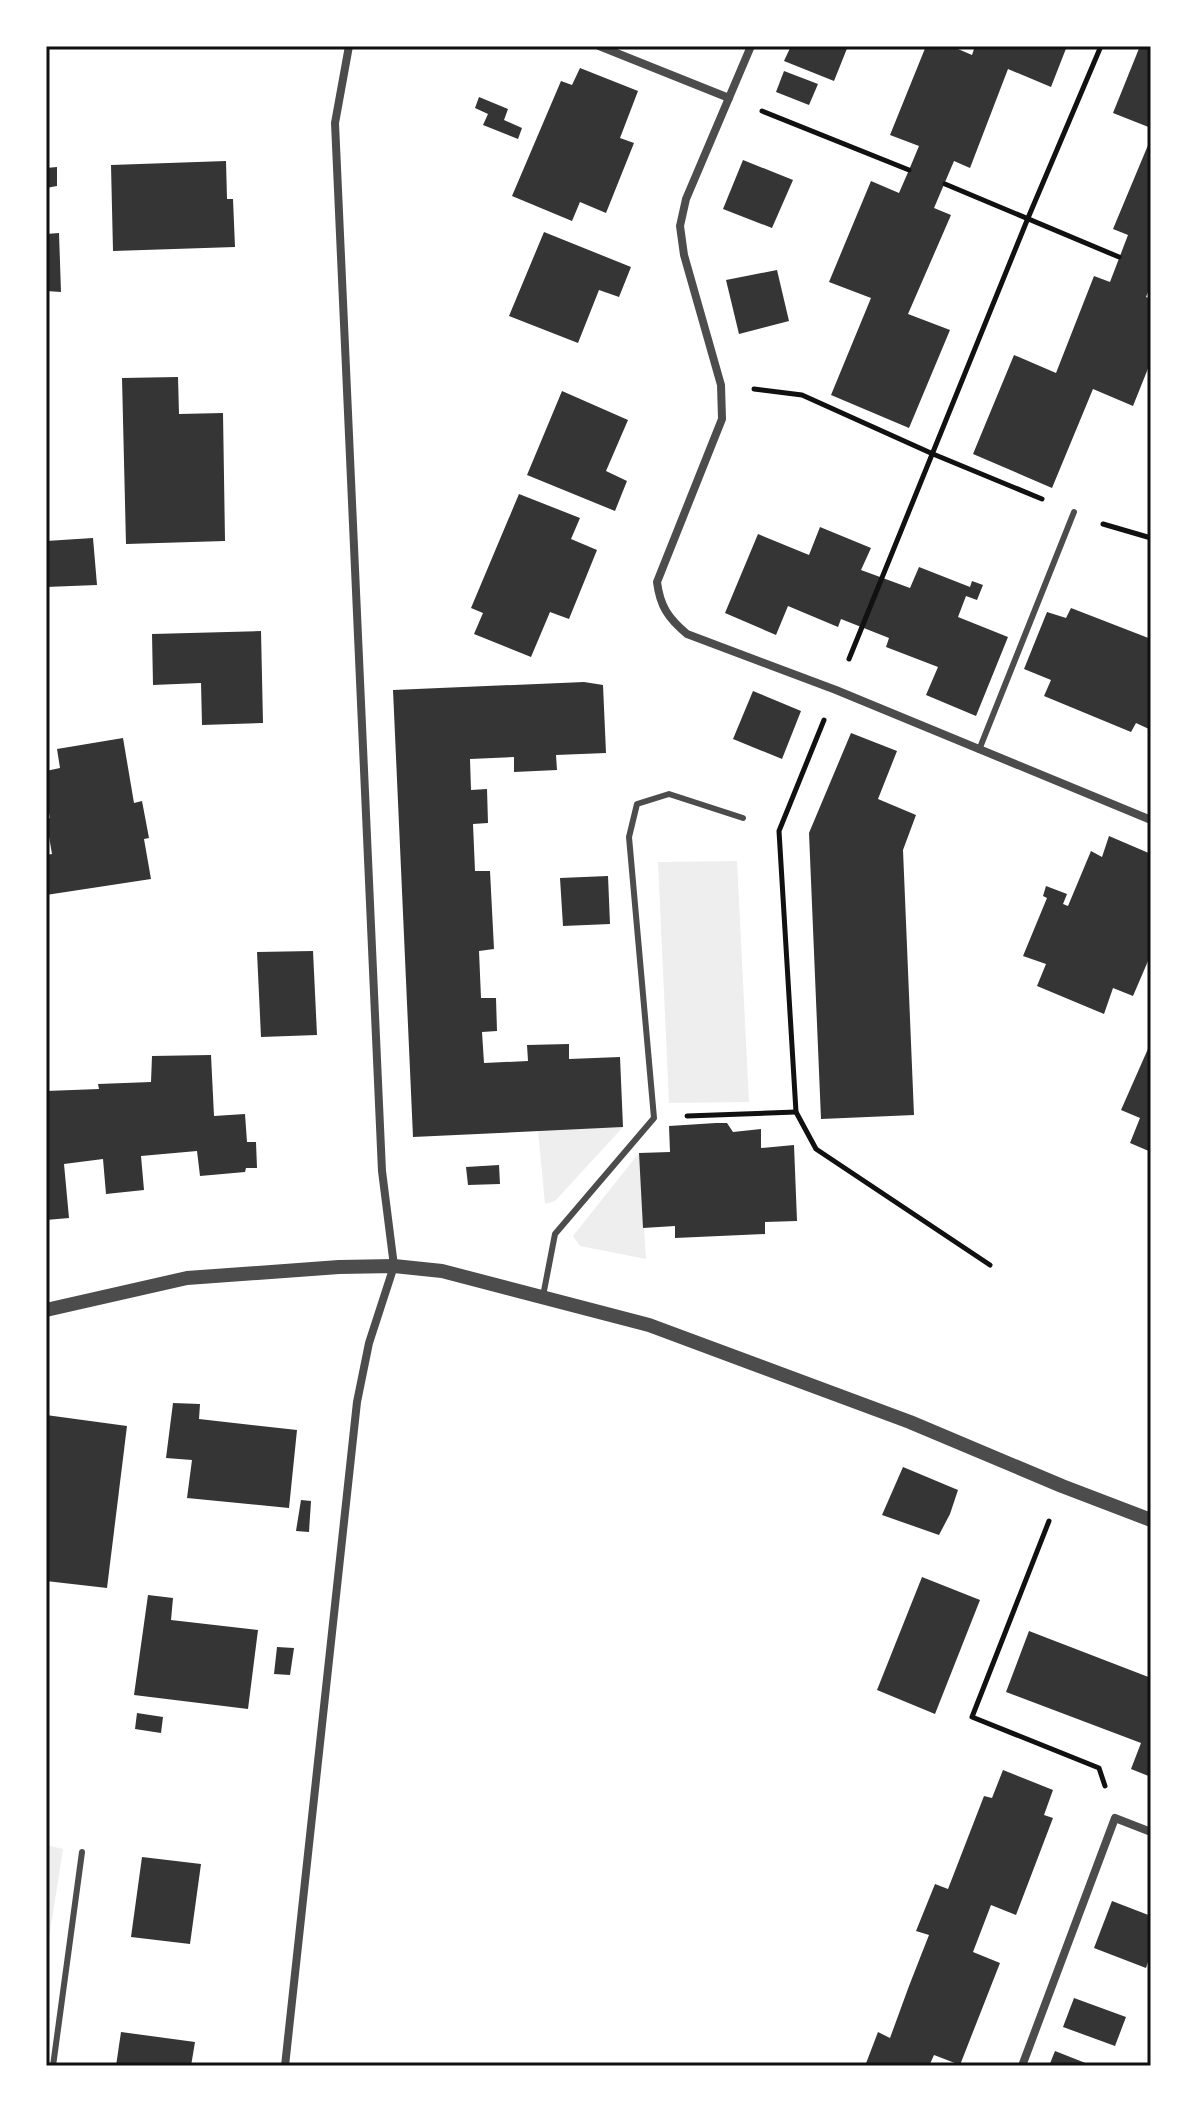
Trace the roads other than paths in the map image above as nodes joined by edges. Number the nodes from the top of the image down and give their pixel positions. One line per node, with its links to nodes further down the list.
1 (349, 46): 9 (street)
2 (599, 46): 4 (street)
3 (751, 46): 4 (street)
4 (729, 98): 6 (street)
5 (1074, 512): 6 (lane)
6 (979, 750): 8 (street)
7 (743, 818): 10 (lane)
8 (1151, 820)
9 (394, 1266): 10 (street); 11 (street); 16 (street)
10 (543, 1296): 12 (street)
11 (46, 1310)
12 (1151, 1520)
13 (1151, 1832): 17 (street)
14 (82, 1852): 15 (lane)
15 (53, 2066)
16 (285, 2066)
17 (1022, 2066)

